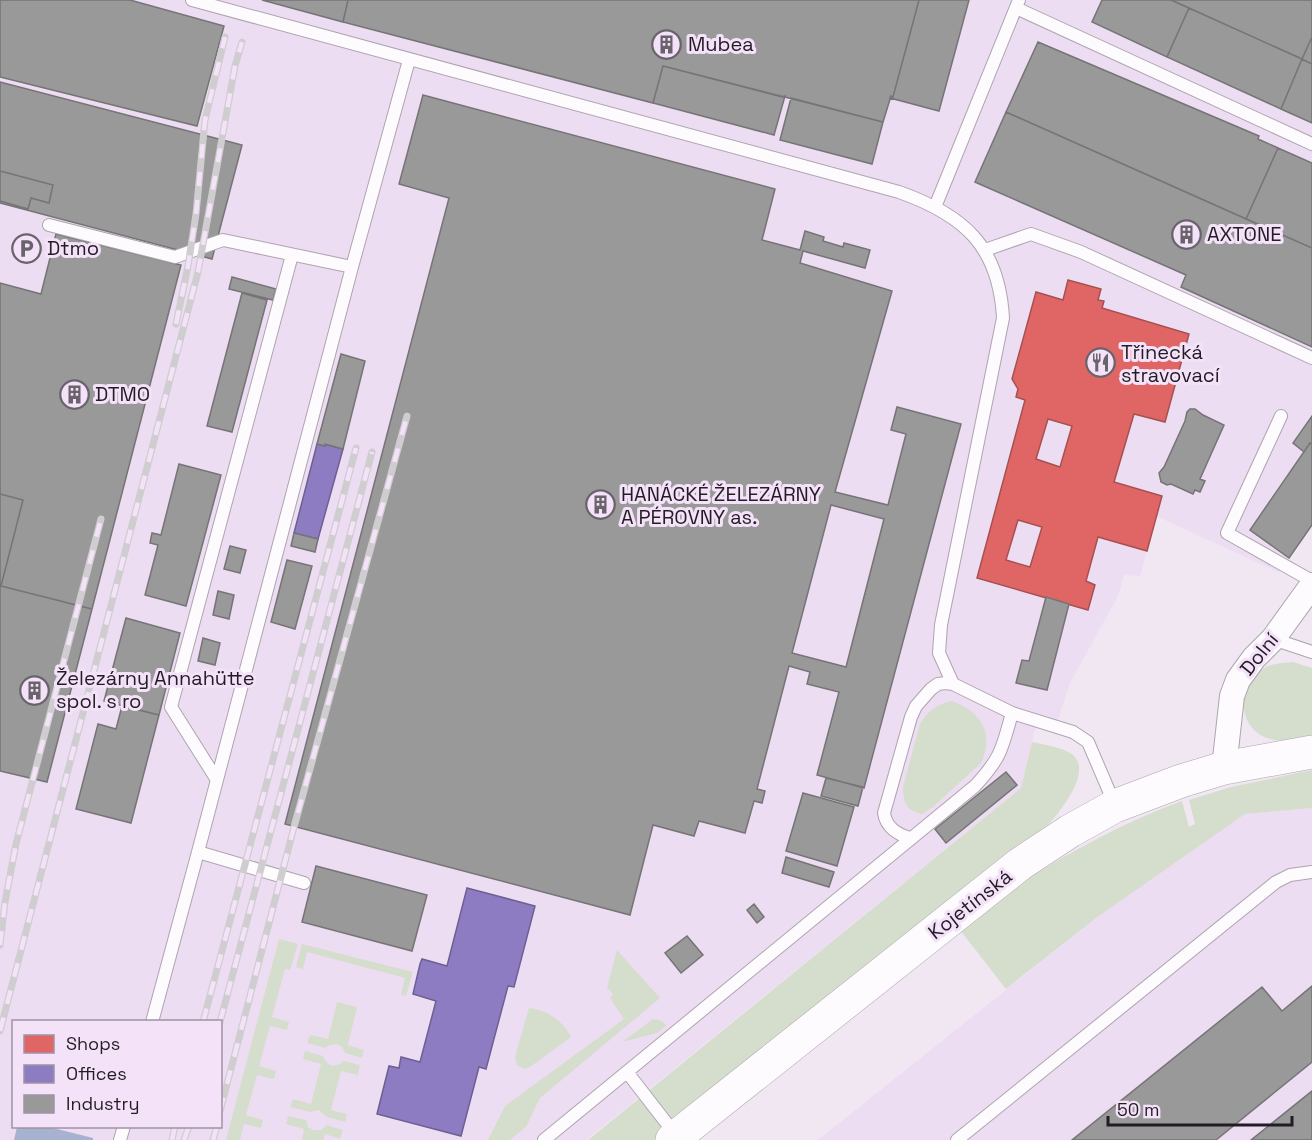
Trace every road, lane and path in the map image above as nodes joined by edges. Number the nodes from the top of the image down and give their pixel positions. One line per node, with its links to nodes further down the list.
1 (192, 0): 3 (lane)
2 (1018, 4): 4 (lane); 5 (lane)
3 (409, 60): 5 (lane); 9 (lane)
4 (1312, 144)
5 (935, 207): 7 (lane)
6 (49, 225): 8 (lane)
7 (985, 250): 10 (lane); 15 (lane)
8 (292, 255): 9 (lane); 19 (lane)
9 (352, 267): 19 (lane)
10 (1312, 358)
11 (1281, 416): 12 (lane)
12 (1312, 583): 13 (street, Dolní)
13 (1273, 639): 14 (lane); 18 (street, Dolní)
14 (1312, 652)
15 (953, 684): 16 (lane); 21 (lane)
16 (1012, 713): 20 (lane); 21 (lane)
17 (1311, 752): 18 (main road, Kojetínská)
18 (1224, 768): 20 (main road, Kojetínská)
19 (217, 780): 22 (lane)
20 (1115, 806): 27 (main road, Kojetínská)
21 (911, 838): 26 (lane)
22 (198, 852): 24 (lane); 25 (lane)
23 (1312, 872): 29 (lane)
24 (304, 883)
25 (153, 1020)
26 (627, 1072): 27 (lane); 28 (lane)
27 (676, 1139)
28 (544, 1140)
29 (957, 1140)

